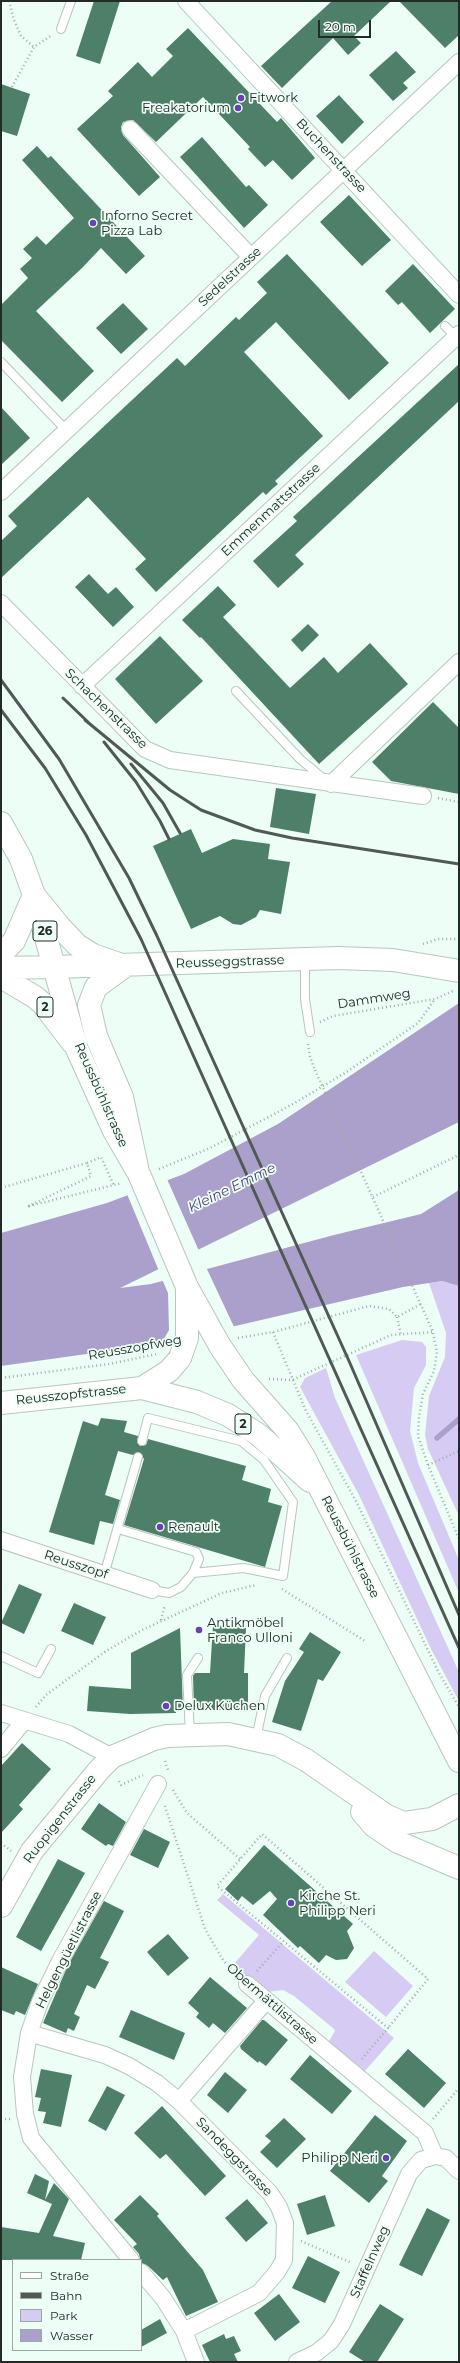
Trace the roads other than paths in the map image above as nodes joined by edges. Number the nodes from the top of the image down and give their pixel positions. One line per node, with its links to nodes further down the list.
1 (71, 1): 3 (lane)
2 (186, 1): 6 (street, Buchenstrasse)
3 (61, 29)
4 (459, 62): 6 (street, Sedelstrasse)
5 (130, 129): 7 (street)
6 (344, 170): 7 (street, Sedelstrasse); 8 (street, Buchenstrasse)
7 (251, 256): 11 (street, Sedelstrasse)
8 (459, 295)
9 (453, 332): 15 (street, Emmenmattstrasse)
10 (1, 362): 11 (lane)
11 (66, 430): 12 (street, Sedelstrasse)
12 (1, 492)
13 (1, 603): 15 (street, Schachenstrasse)
14 (459, 662): 17 (street)
15 (82, 686): 17 (street, Schachenstrasse)
16 (236, 691): 17 (lane)
17 (331, 784): 18 (street, Schachenstrasse)
18 (423, 796)
19 (1, 823): 20 (main road, 26)
20 (34, 895): 21 (main road); 23 (main road); 24 (main road, 26)
21 (1, 954)
22 (305, 959): 23 (main road, Reusseggstrasse); 26 (main road, Reusseggstrasse); 28 (lane)
23 (125, 966): 24 (main road, Reusseggstrasse); 30 (main road)
24 (54, 967): 25 (main road, Reusseggstrasse); 29 (main road, Reussbühlstrasse)
25 (1, 968)
26 (459, 971)
27 (1, 977): 29 (main road, 2)
28 (310, 1032)
29 (77, 1049): 30 (main road, Reussbühlstrasse)
30 (140, 1175): 31 (main road, 2, bridge)
31 (187, 1287): 32 (main road, Reusszopfstrasse, bridge); 36 (main road, Reussbühlstrasse / 2, bridge)
32 (142, 1388): 33 (main road, Reusszopfstrasse / 2); 36 (main road, Reusszopfstrasse / 2)
33 (1, 1403)
34 (142, 1441): 39 (lane)
35 (138, 1457): 37 (lane)
36 (323, 1495): 52 (main road, Reussbühlstrasse / 2)
37 (118, 1529): 39 (lane); 40 (lane)
38 (1, 1540): 40 (street, Reusszopf)
39 (194, 1573): 41 (lane)
40 (104, 1575): 41 (street, Reusszopf)
41 (152, 1590)
42 (51, 1650): 43 (lane)
43 (1, 1656)
44 (198, 1658): 48 (lane)
45 (287, 1658): 49 (lane)
46 (1, 1713): 47 (street)
47 (24, 1721): 50 (street); 51 (street)
48 (190, 1735): 49 (main road); 51 (main road)
49 (256, 1740): 54 (main road)
50 (1, 1749)
51 (112, 1757): 57 (main road, Ruopigenstrasse)
52 (459, 1761)
53 (166, 1780): 60 (street, Helgengüetlistrasse)
54 (337, 1782): 55 (main road); 56 (main road)
55 (459, 1805)
56 (459, 1868)
57 (1, 1906)
58 (247, 1984): 59 (street, Obermättlistrasse)
59 (266, 2001): 61 (street); 62 (street, Obermättlistrasse)
60 (29, 2033): 61 (street, Sandeggstrasse); 64 (street, Helgengüetlistrasse)
61 (179, 2101): 66 (street, Sandeggstrasse)
62 (435, 2156): 63 (street); 68 (street, Staffelnweg)
63 (459, 2171)
64 (130, 2259)
65 (142, 2273): 66 (street)
66 (184, 2331): 67 (street)
67 (196, 2362)
68 (297, 2362)

